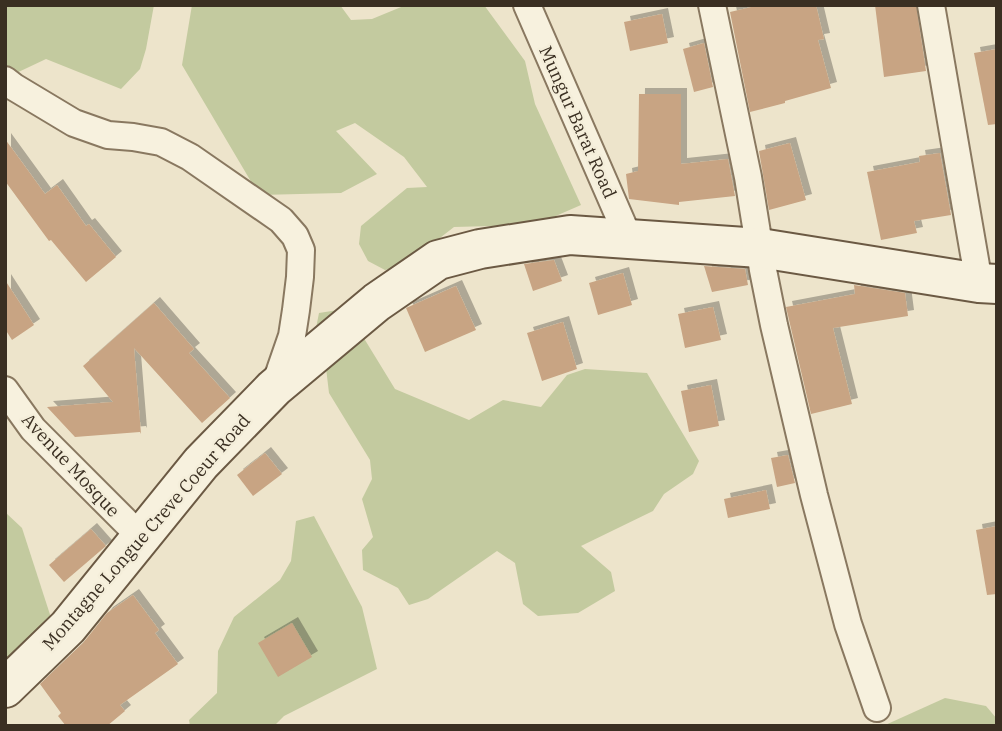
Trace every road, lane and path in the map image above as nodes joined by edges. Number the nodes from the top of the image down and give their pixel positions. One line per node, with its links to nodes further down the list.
1 (527, 5): 5 (street, Mungur Barat Road)
2 (712, 5): 6 (street)
3 (931, 5): 7 (street)
4 (5, 80): 8 (street)
5 (629, 239): 6 (main road, Montagne Longue Creve Coeur Road); 8 (main road, Montagne Longue Creve Coeur Road)
6 (760, 248): 7 (main road, Montagne Longue Creve Coeur Road); 12 (street)
7 (988, 283)
8 (274, 388): 10 (main road, Montagne Longue Creve Coeur Road)
9 (5, 390): 10 (street, Avenue Mosque)
10 (141, 537): 11 (main road, Montagne Longue Creve Coeur Road)
11 (5, 688)
12 (877, 708)

